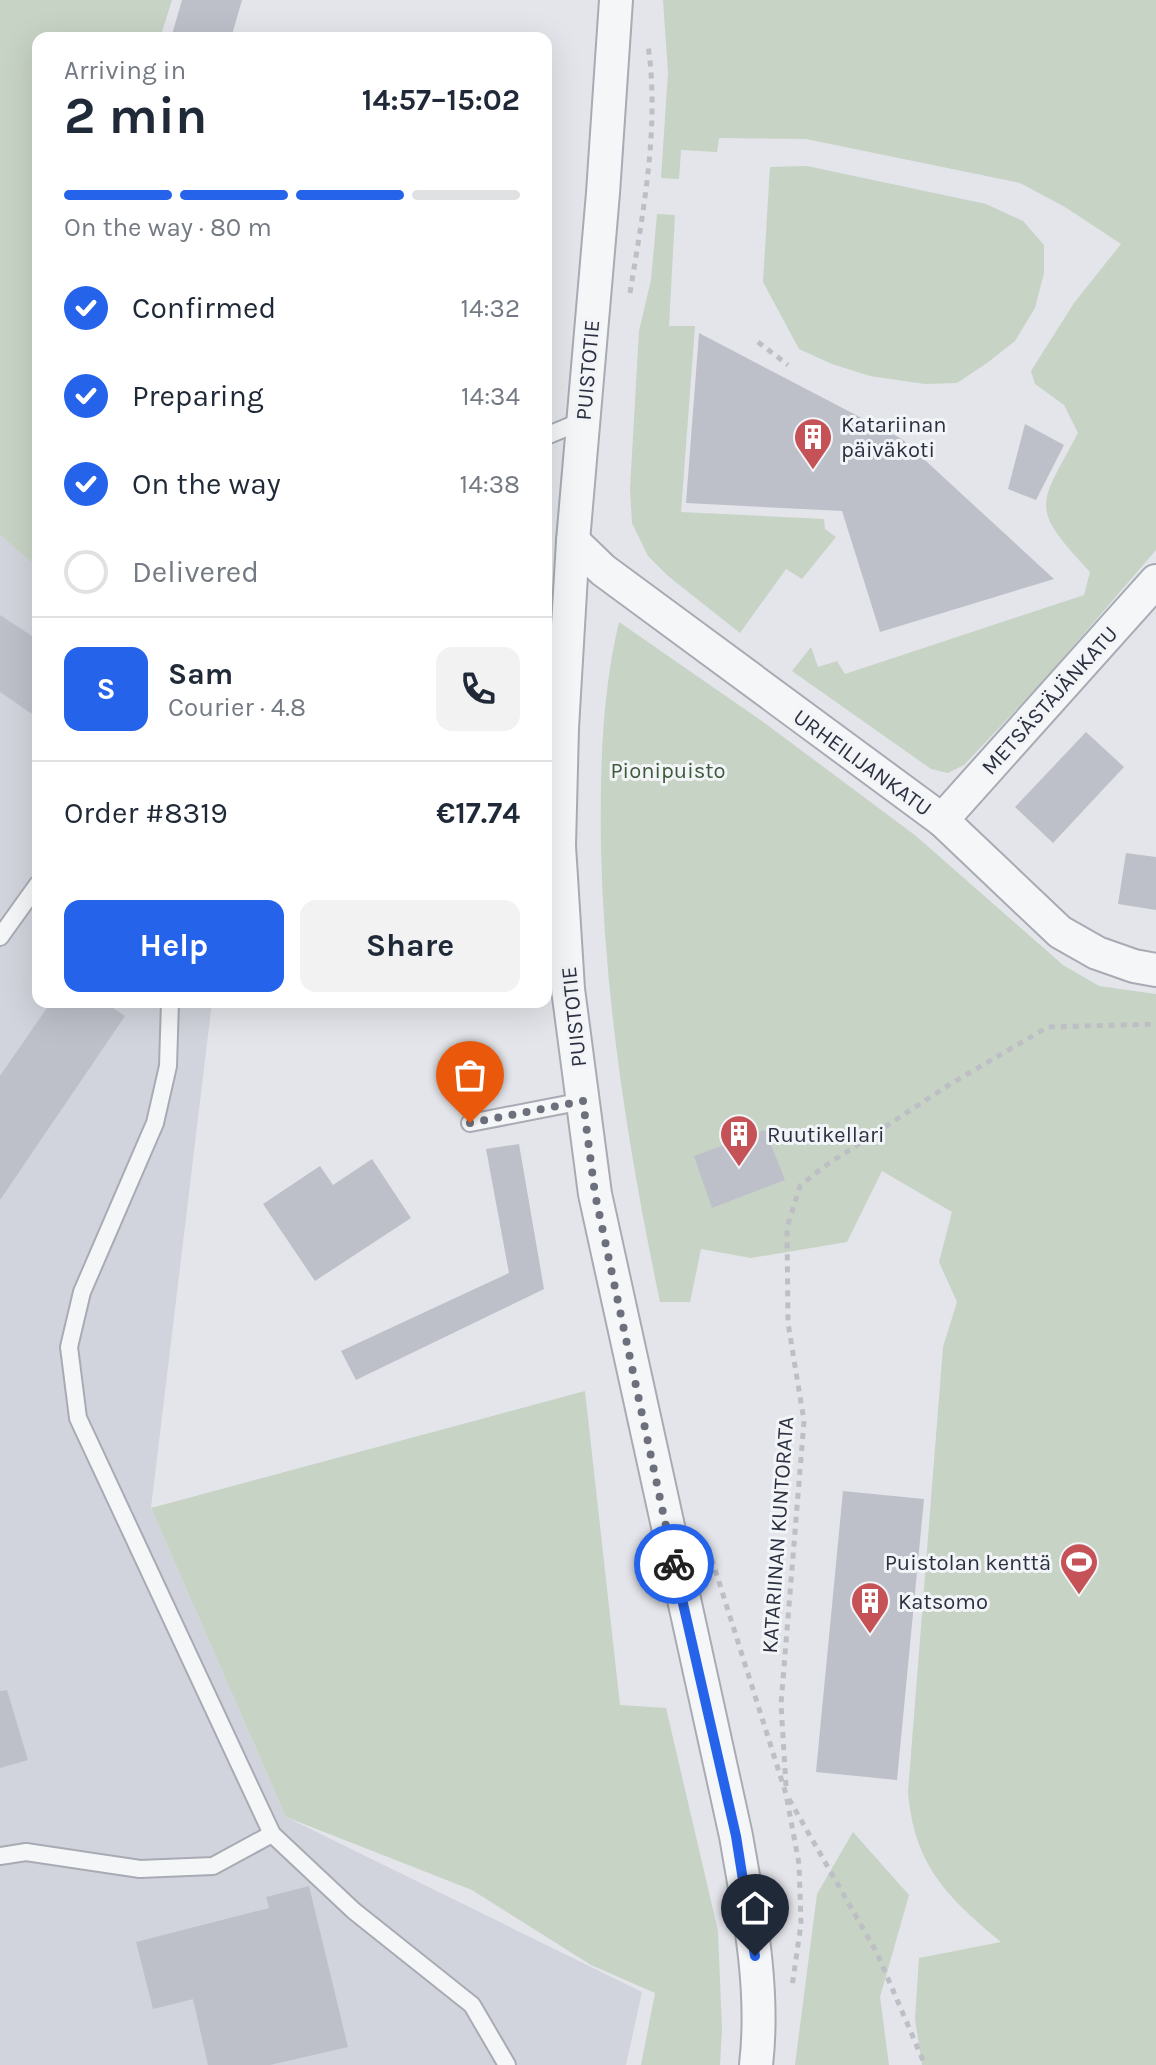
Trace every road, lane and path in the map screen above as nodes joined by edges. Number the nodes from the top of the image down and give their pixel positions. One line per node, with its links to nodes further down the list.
1 (616, 0): 6 (street, PUISTOTIE)
2 (647, 39): 3 (path)
3 (627, 305)
4 (758, 342): 5 (path)
5 (788, 365)
6 (582, 421): 7 (lane); 8 (street, PUISTOTIE)
7 (552, 434)
8 (573, 541): 10 (street, URHEILIJANKATU); 16 (street, PUISTOTIE)
9 (1156, 581): 10 (street, METSÄSTÄJÄNKATU)
10 (942, 820): 13 (street, URHEILIJANKATU)
11 (32, 892): 12 (lane)
12 (0, 937)
13 (1156, 970)
14 (170, 1008): 20 (lane)
15 (1156, 1024): 19 (path, KATARIINAN KUNTORATA)
16 (583, 1101): 17 (lane); 24 (street, PUISTOTIE)
17 (470, 1123)
18 (705, 1538): 19 (path)
19 (786, 1794): 22 (path); 25 (path, KATARIINAN KUNTORATA)
20 (272, 1834): 21 (lane); 23 (lane)
21 (0, 1856)
22 (790, 2002)
23 (507, 2065)
24 (756, 2065)
25 (925, 2065)

